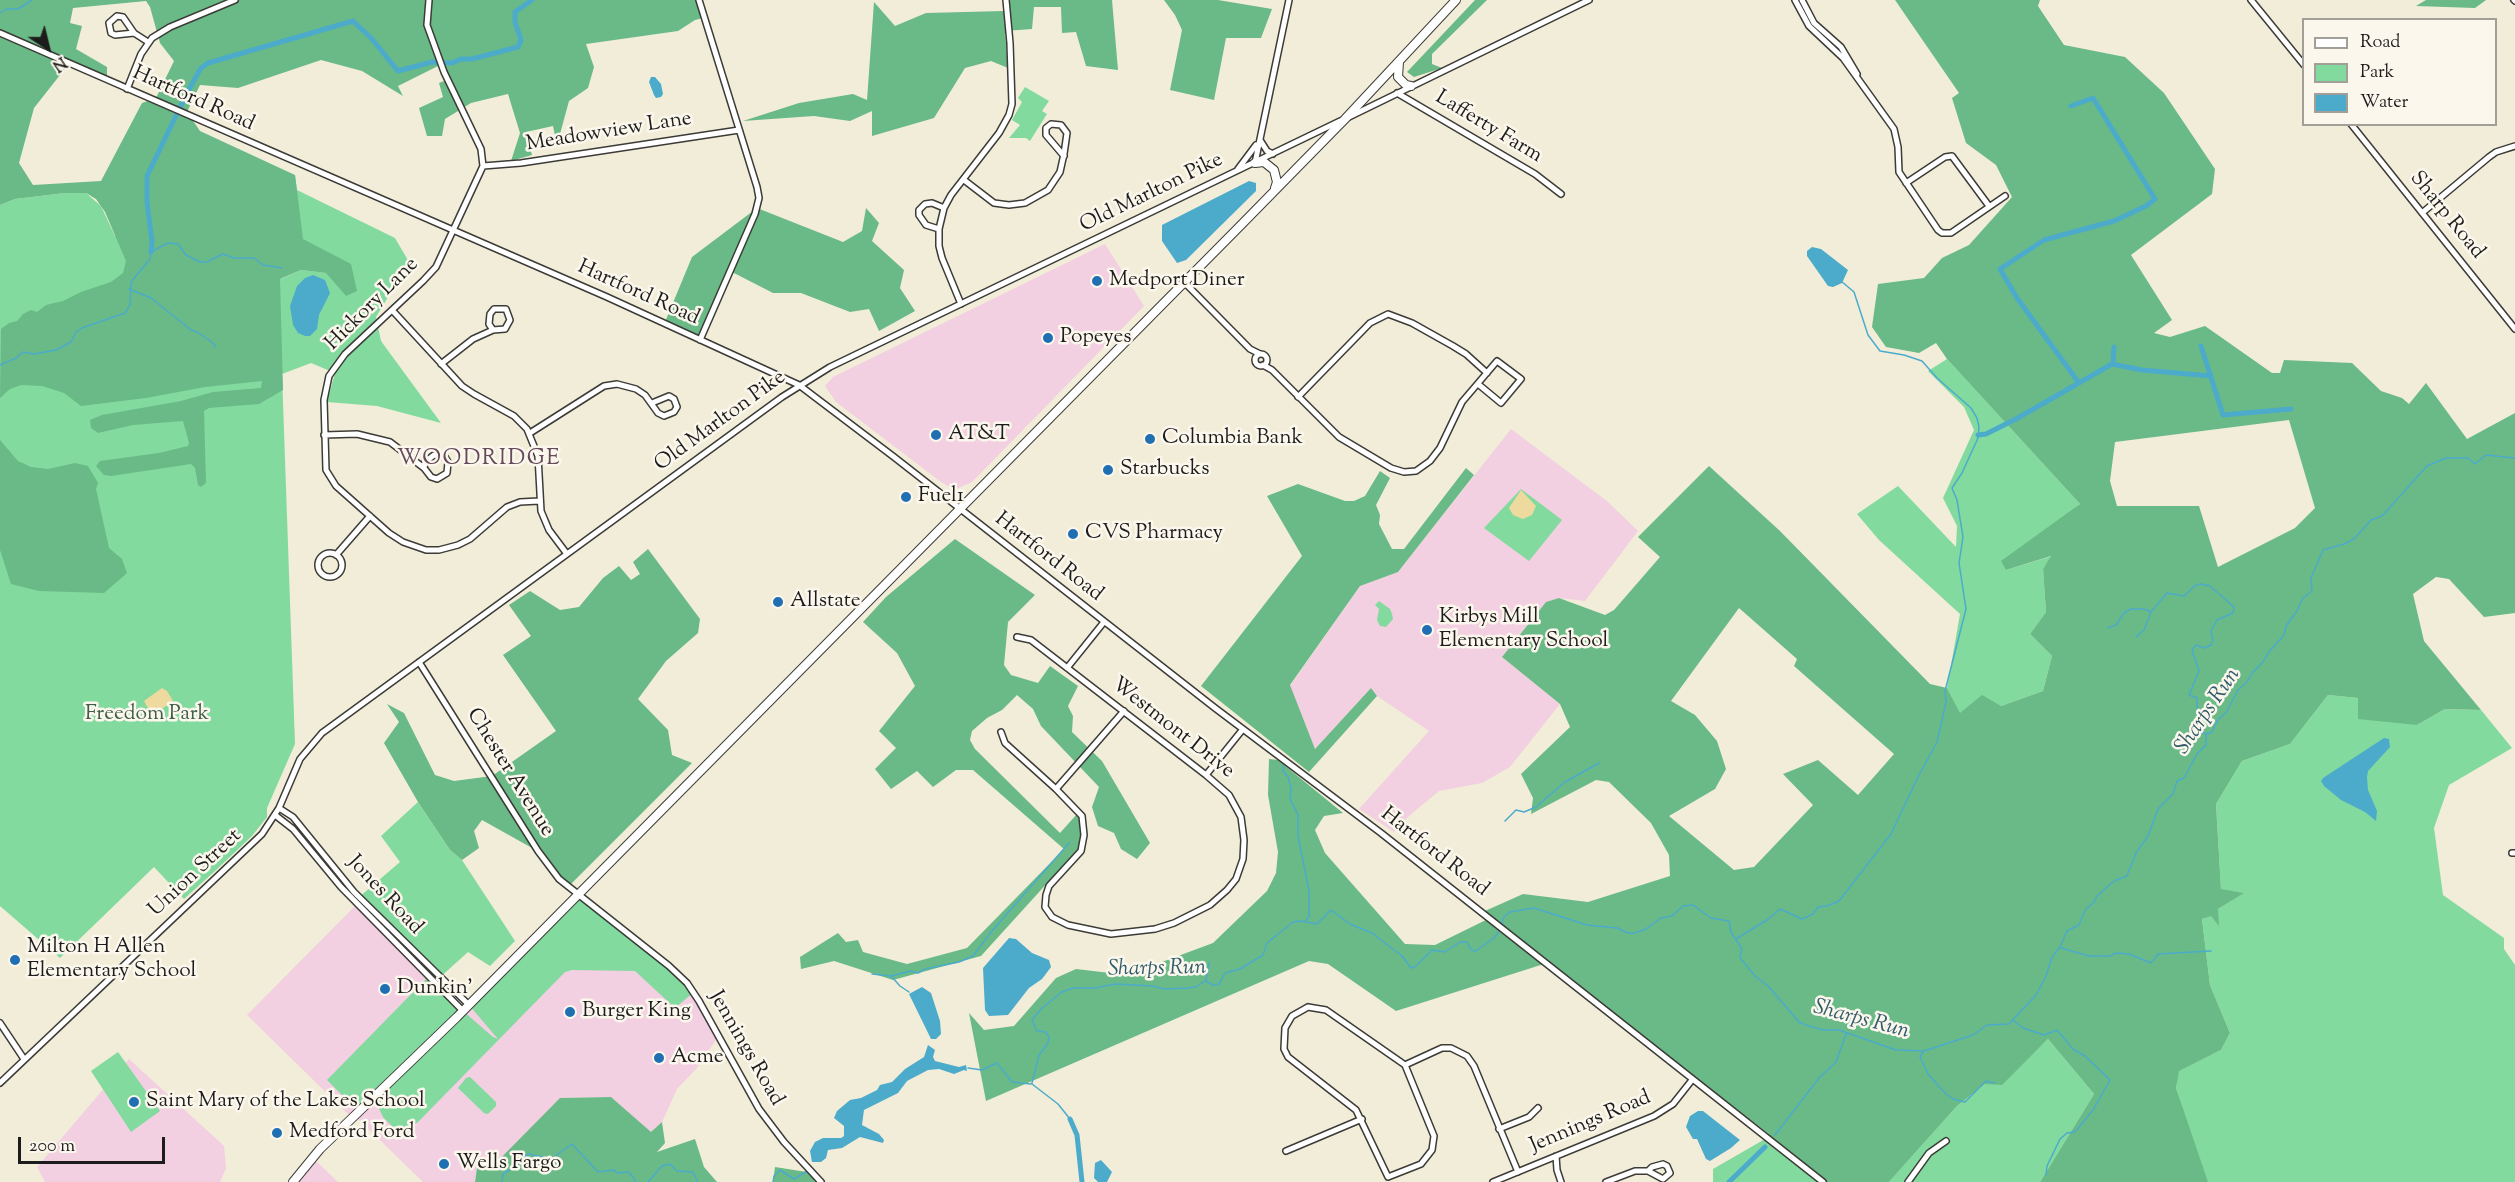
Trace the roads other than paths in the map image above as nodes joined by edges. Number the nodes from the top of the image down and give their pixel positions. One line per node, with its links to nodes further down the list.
1 (235, 0): 13 (street)
2 (429, 0): 28 (street)
3 (699, 0): 22 (street)
4 (1006, 0): 30 (street)
5 (1289, 0): 23 (street)
6 (1456, 0): 14 (highway)
7 (1589, 0): 17 (street, Old Marlton Pike)
8 (1795, 0): 16 (street)
9 (1802, 0): 16 (street)
10 (2251, 0): 15 (street)
11 (134, 33): 11 (street); 13 (street)
12 (2, 34): 18 (street, Hartford Road)
13 (148, 42): 18 (street)
14 (1400, 61): 17 (highway); 20 (highway)
15 (2302, 63)
16 (1858, 75): 31 (street)
17 (1411, 86): 19 (street, Old Marlton Pike)
18 (127, 89): 39 (street, Hartford Road)
19 (1397, 93): 20 (street, Old Marlton Pike); 33 (street, Lafferty Farm)
20 (1345, 119): 25 (street, Old Marlton Pike); 32 (highway)
21 (2355, 126): 37 (street, Sharp Road)
22 (739, 130): 28 (street, Meadowview Lane); 45 (street)
23 (1259, 139): 25 (street); 27 (street); 29 (street)
24 (2515, 146): 37 (street)
25 (1273, 154): 27 (street, Old Marlton Pike)
26 (1064, 156): 26 (street); 30 (street)
27 (1255, 162): 29 (street, Old Marlton Pike); 32 (highway)
28 (483, 166): 39 (street, Hickory Lane)
29 (1232, 173): 41 (street, Old Marlton Pike)
30 (964, 180): 36 (street)
31 (1906, 183): 35 (street); 35 (street)
32 (1272, 193): 40 (highway)
33 (1561, 194)
34 (2005, 195): 35 (street)
35 (1989, 206)
36 (944, 208): 38 (street); 38 (street)
37 (2422, 213): 43 (street, Sharp Road)
38 (939, 228): 41 (street)
39 (453, 231): 42 (street, Hickory Lane); 45 (street, Hartford Road)
40 (1184, 282): 46 (street); 58 (highway)
41 (961, 304): 51 (street, Old Marlton Pike)
42 (392, 310): 48 (street); 55 (street, Hickory Lane)
43 (2515, 329)
44 (493, 330): 44 (street); 48 (street)
45 (700, 340): 51 (street, Hartford Road)
46 (1258, 357): 47 (street); 47 (street)
47 (1265, 363): 52 (street)
48 (441, 364): 54 (street)
49 (1487, 373): 50 (street); 50 (street); 52 (street)
50 (1478, 384): 52 (street)
51 (799, 386): 58 (street, Hartford Road); 60 (street, Old Marlton Pike)
52 (1298, 397)
53 (652, 403): 53 (street); 54 (street)
54 (530, 433): 57 (street)
55 (324, 435): 56 (street); 59 (street, Hickory Lane)
56 (424, 468): 56 (street)
57 (539, 501): 59 (street, Hickory Lane); 60 (street)
58 (959, 509): 62 (street, Hartford Road); 73 (highway)
59 (370, 516): 61 (street)
60 (567, 554): 64 (street, Old Marlton Pike)
61 (336, 555): 61 (street)
62 (1104, 622): 65 (street); 67 (street, Hartford Road)
63 (1017, 637): 65 (street, Westmont Drive)
64 (419, 662): 71 (street, Old Marlton Pike); 73 (street, Chester Avenue)
65 (1067, 668): 66 (street, Westmont Drive)
66 (1124, 711): 69 (street, Westmont Drive); 70 (street)
67 (1243, 729): 69 (street); 78 (street, Hartford Road)
68 (1001, 732): 70 (street, Westmont Drive)
69 (1206, 775): 70 (street, Westmont Drive)
70 (1056, 789)
71 (279, 808): 72 (street, Union Street); 74 (street, Jones Road)
72 (274, 815): 74 (street, Jones Road); 76 (street, Union Street)
73 (577, 896): 74 (highway); 90 (street, Jennings Road)
74 (466, 1008): 89 (highway)
75 (0, 1023): 76 (street)
76 (24, 1059): 79 (street, Union Street)
77 (1405, 1065): 81 (street); 82 (street); 88 (street)
78 (1692, 1080): 85 (street, Jennings Road); 94 (street, Hartford Road)
79 (0, 1083)
80 (1538, 1108): 82 (street)
81 (1362, 1119): 84 (street); 88 (street)
82 (1499, 1129): 87 (street)
83 (1946, 1141): 95 (street)
84 (1286, 1151)
85 (1556, 1156): 87 (street, Jennings Road); 92 (street)
86 (1648, 1171): 93 (street)
87 (1518, 1172): 91 (street, Jennings Road)
88 (1389, 1180)
89 (293, 1182)
90 (821, 1182)
91 (1493, 1182)
92 (1562, 1182)
93 (1606, 1182)
94 (1823, 1182)
95 (1908, 1182)

